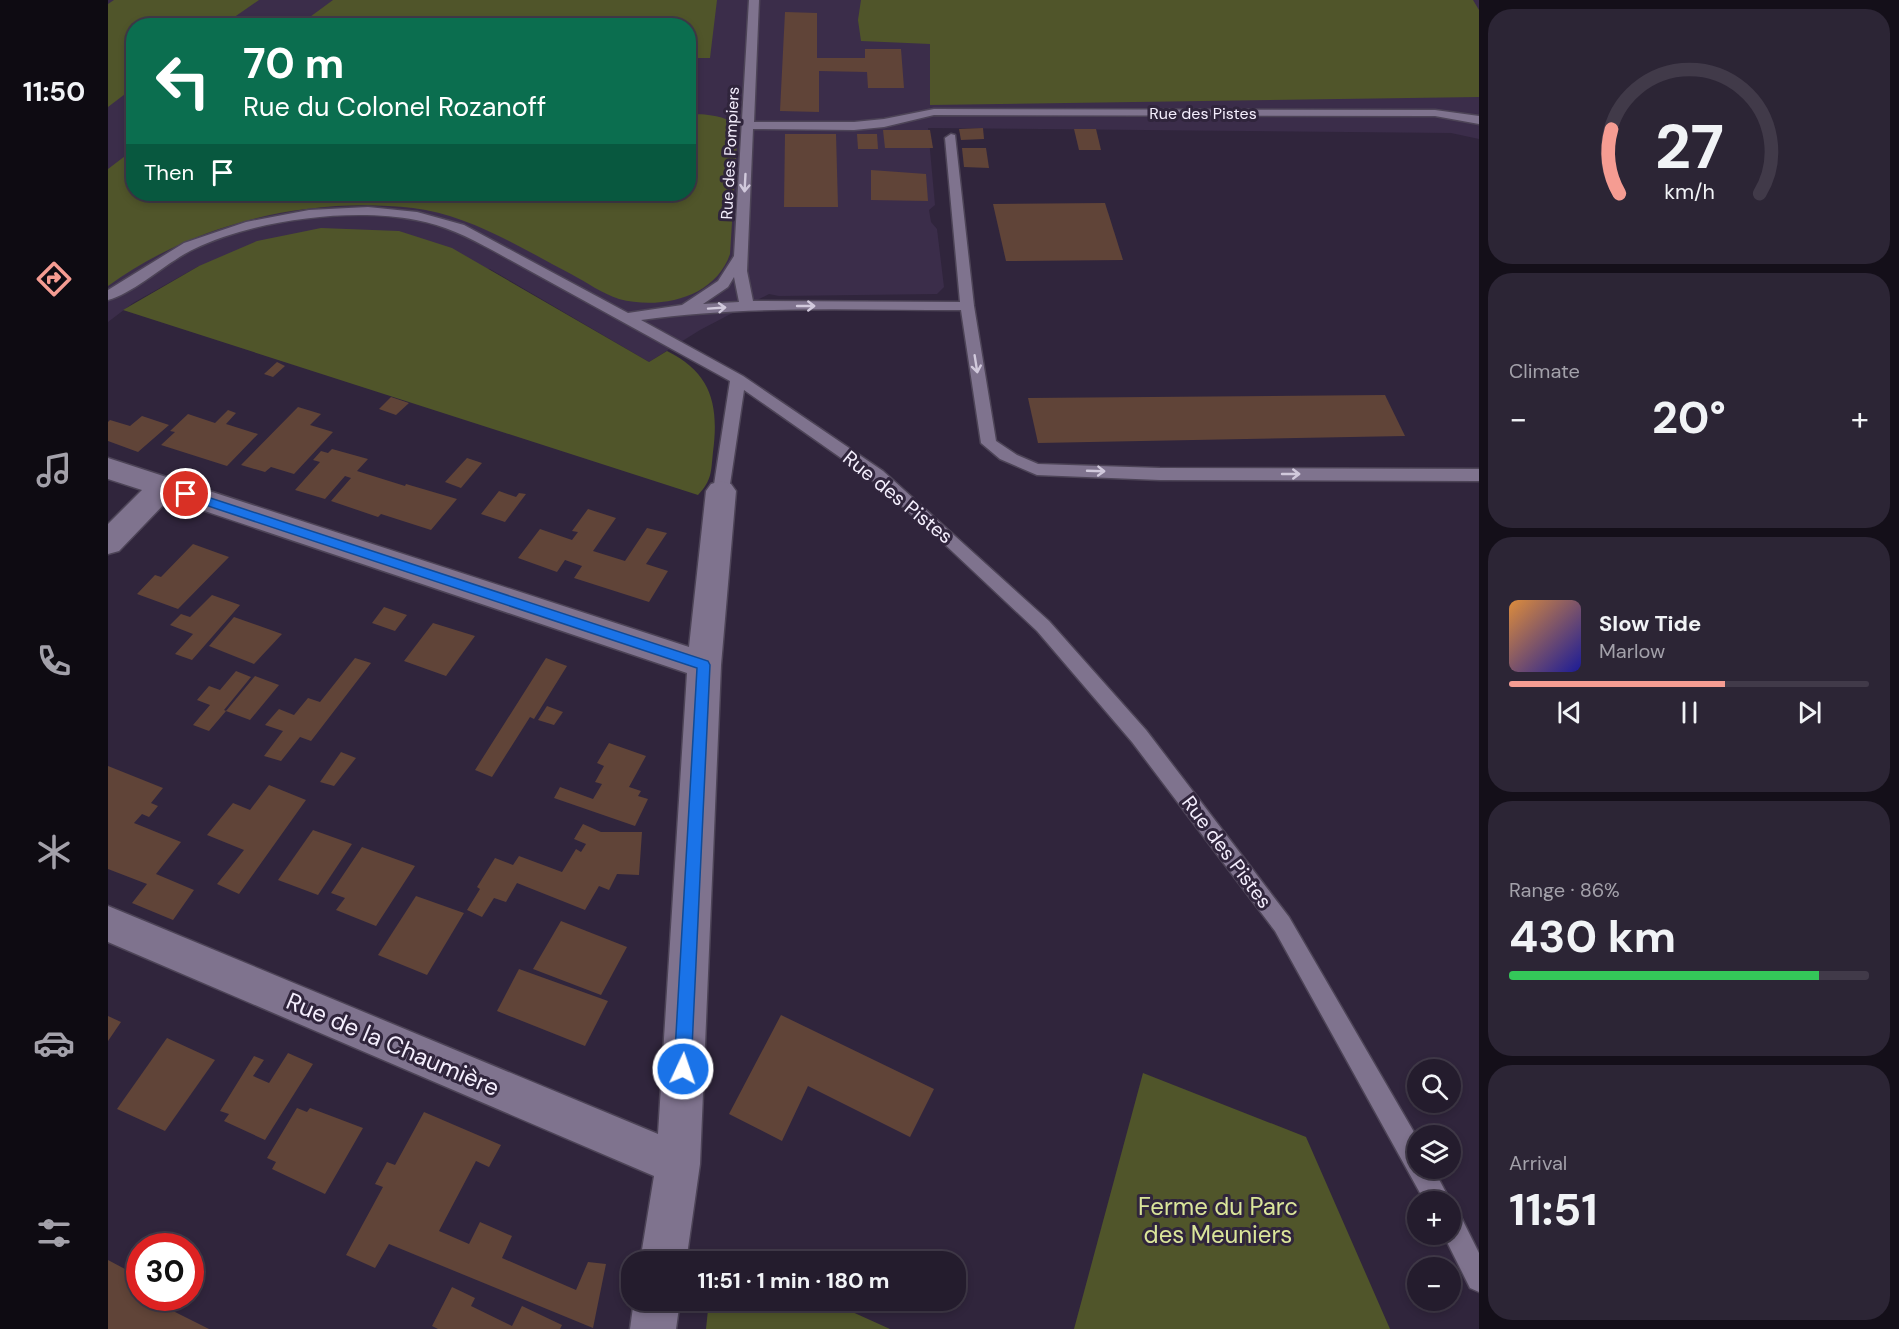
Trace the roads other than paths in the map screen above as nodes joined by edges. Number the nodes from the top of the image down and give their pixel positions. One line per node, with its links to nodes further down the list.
1 (754, 0): 3 (lane, Rue des Pompiers)
2 (1479, 120): 3 (lane, Rue des Pistes)
3 (748, 125): 5 (lane, Rue des Pompiers, one-way to 5)
4 (951, 138): 8 (lane)
5 (742, 254): 7 (lane, Rue des Pompiers); 9 (lane)
6 (108, 296): 10 (lane, Rue des Pistes)
7 (747, 306): 8 (lane, one-way to 8); 9 (lane, one-way to 7)
8 (967, 306): 13 (lane, one-way to 13)
9 (686, 309): 10 (lane)
10 (628, 317): 11 (lane, Rue des Pistes)
11 (738, 379): 15 (lane); 19 (lane, Rue des Pistes)
12 (108, 468): 14 (street)
13 (1479, 475)
14 (163, 487): 16 (street); 17 (street)
15 (721, 491): 17 (street)
16 (108, 543)
17 (704, 665): 20 (street)
18 (108, 924): 20 (street, Rue de la Chaumière)
19 (1407, 1144)
20 (678, 1164): 22 (street)
21 (1461, 1244): 23 (lane)
22 (665, 1251)
23 (1479, 1279)
24 (655, 1311): 25 (street)
25 (653, 1329)

